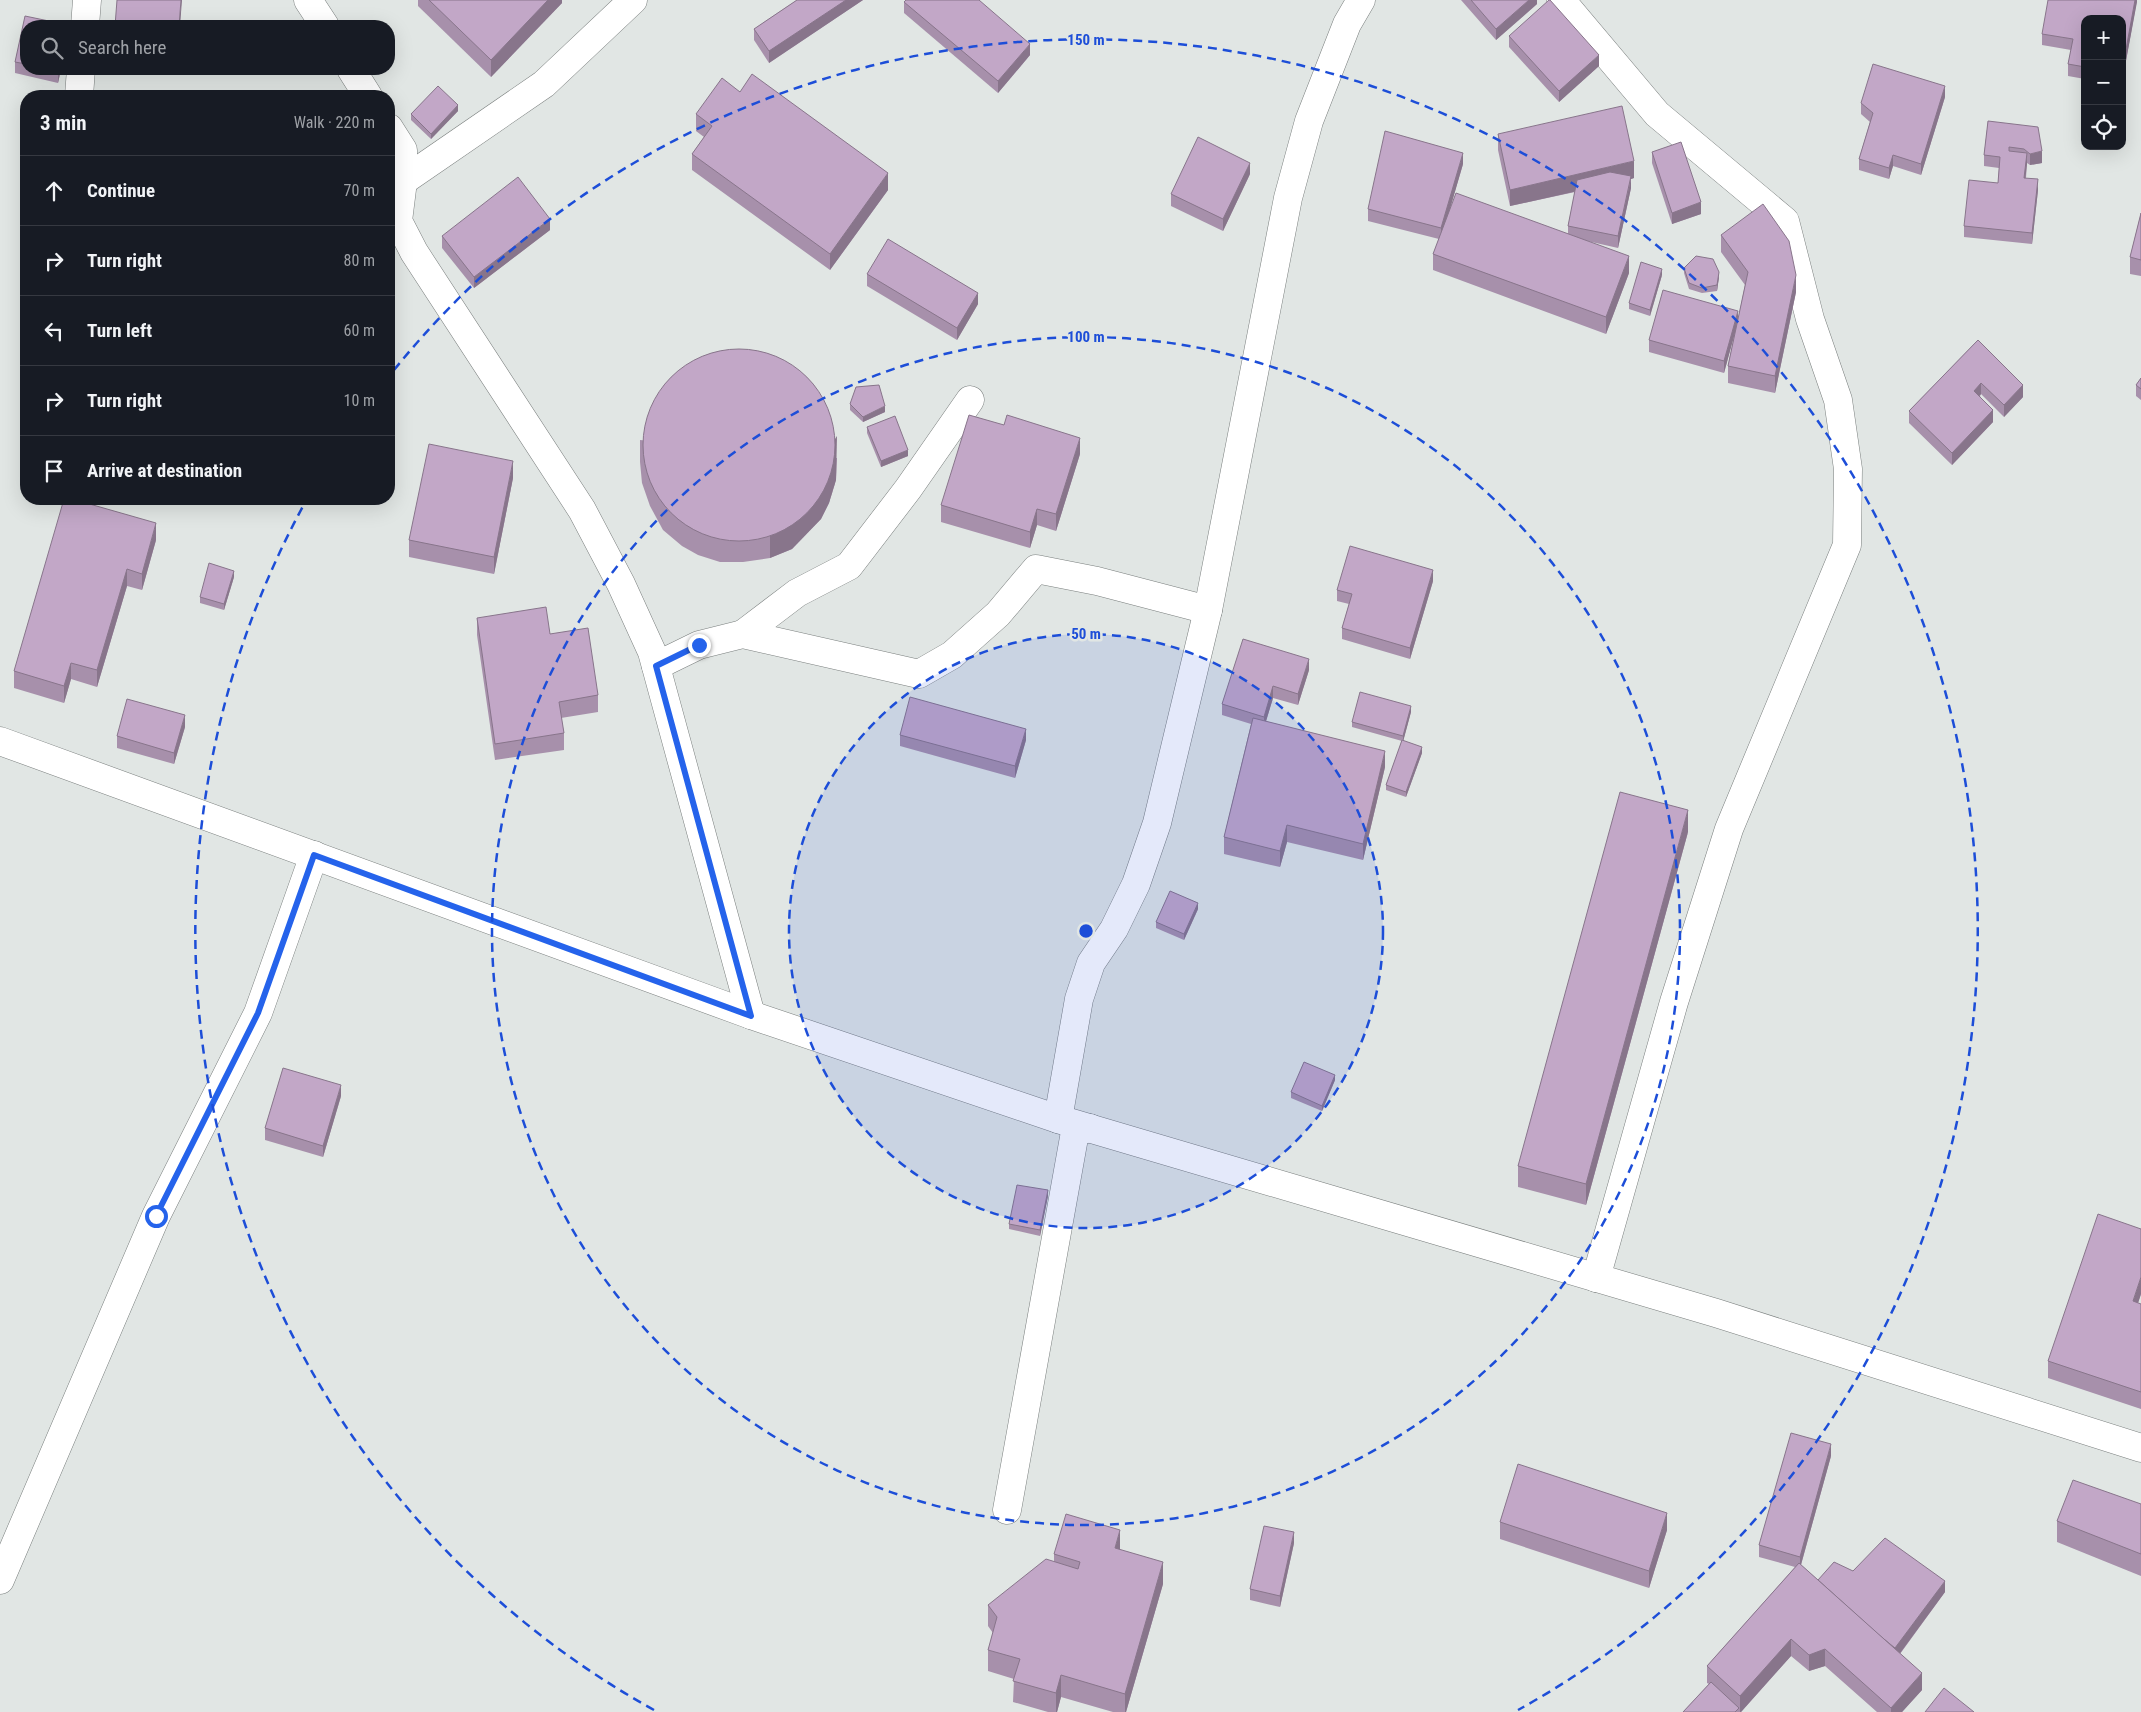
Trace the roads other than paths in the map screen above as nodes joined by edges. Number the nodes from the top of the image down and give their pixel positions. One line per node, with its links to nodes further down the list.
1 (87, 0): 6 (street)
2 (308, 0): 7 (street)
3 (633, 0): 13 (street)
4 (1361, 0): 17 (street)
5 (1561, 0): 25 (street)
6 (85, 20)
7 (321, 20)
8 (81, 75): 10 (street)
9 (355, 75): 11 (street)
10 (79, 90)
11 (364, 90)
12 (395, 137): 13 (street)
13 (403, 181): 14 (street)
14 (395, 217)
15 (395, 223): 19 (street)
16 (970, 400): 18 (street)
17 (1208, 610): 18 (street); 23 (street)
18 (744, 634): 19 (street)
19 (656, 666): 22 (street)
20 (0, 741): 21 (street)
21 (314, 855): 22 (street); 28 (street)
22 (751, 1016): 23 (street)
23 (1058, 1119): 24 (street)
24 (1090, 1128): 25 (street); 27 (street)
25 (1596, 1278): 26 (street)
26 (2141, 1448)
27 (1007, 1510)
28 (0, 1580)

